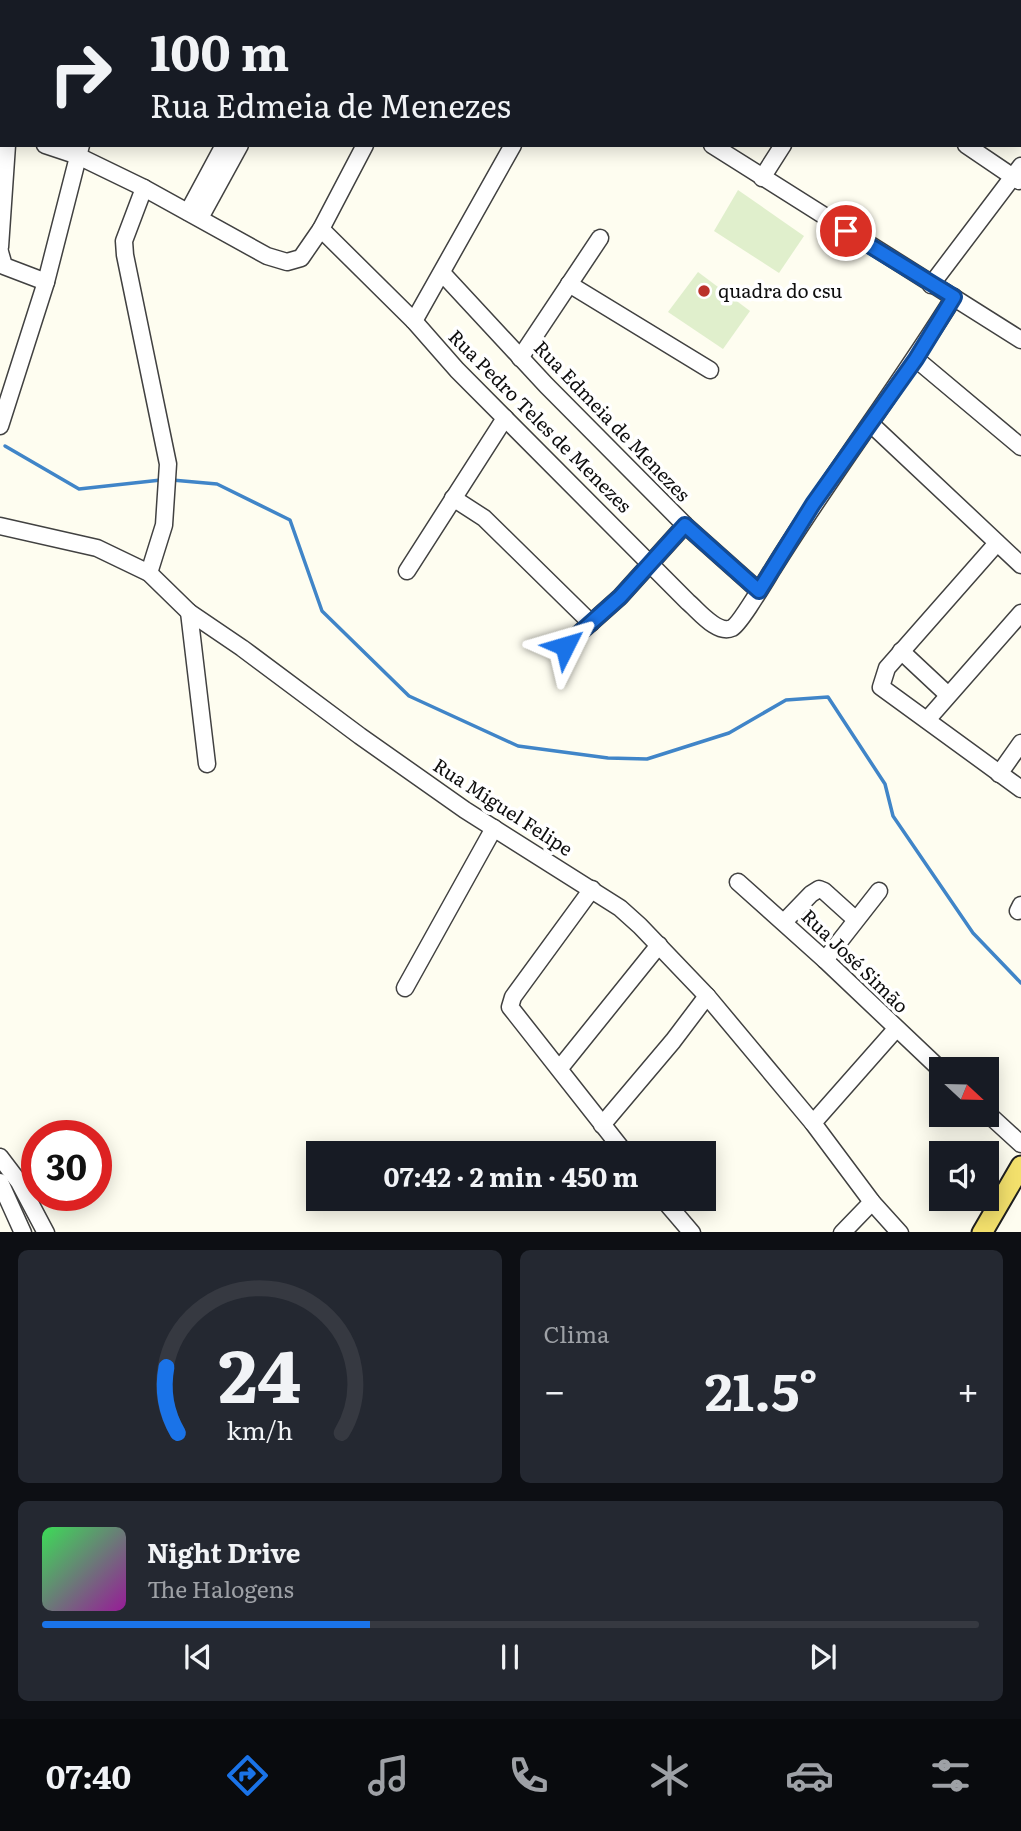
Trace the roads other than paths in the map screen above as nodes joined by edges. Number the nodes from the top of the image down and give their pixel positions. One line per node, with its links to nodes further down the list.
1 (6, 147): 17 (street)
2 (57, 147): 10 (street)
3 (222, 147): 14 (street)
4 (239, 147): 14 (street)
5 (364, 147): 15 (street)
6 (512, 147): 18 (street)
7 (715, 147): 12 (street)
8 (782, 147): 12 (street)
9 (969, 147): 11 (street)
10 (80, 151): 13 (street); 19 (street)
11 (1018, 175): 21 (street)
12 (762, 178): 21 (street)
13 (144, 188): 14 (street); 39 (street)
14 (194, 215): 15 (street)
15 (321, 229): 23 (street, Rua Pedro Teles de Menezes)
16 (600, 238): 20 (street)
17 (0, 250): 19 (street)
18 (443, 274): 23 (street); 25 (street, Rua Edmeia de Menezes)
19 (46, 282): 30 (street)
20 (569, 284): 25 (street); 27 (street)
21 (931, 285): 22 (street)
22 (954, 297): 24 (street); 26 (street)
23 (414, 321): 28 (street, Rua Pedro Teles de Menezes)
24 (1021, 340)
25 (520, 358): 33 (street, Rua Edmeia de Menezes)
26 (916, 359): 29 (street); 31 (street)
27 (710, 370)
28 (505, 418): 32 (street); 36 (street, Rua Pedro Teles de Menezes)
29 (871, 424): 35 (street); 40 (street)
30 (0, 426)
31 (1021, 447)
32 (453, 498): 38 (street); 43 (street)
33 (685, 525): 36 (street); 40 (street, Rua Edmeia de Menezes)
34 (0, 526): 39 (street, Rua Miguel Felipe)
35 (997, 543): 37 (street); 45 (street)
36 (651, 563): 40 (street, Rua Pedro Teles de Menezes); 43 (street)
37 (1021, 565)
38 (407, 571)
39 (149, 573): 41 (street, Rua Miguel Felipe)
40 (759, 591)
41 (189, 612): 49 (street); 52 (street, Rua Miguel Felipe)
42 (1021, 612): 46 (street)
43 (592, 623): 44 (street)
44 (565, 646)
45 (901, 651): 46 (street); 47 (street)
46 (947, 694): 47 (street)
47 (927, 720): 50 (street)
48 (1021, 743): 50 (street)
49 (208, 764)
50 (999, 774): 51 (street)
51 (1021, 789)
52 (494, 828): 54 (street, Rua Miguel Felipe); 60 (street)
53 (738, 882): 57 (street, Rua José Simão)
54 (592, 889): 58 (street, Rua Miguel Felipe); 64 (street)
55 (879, 891): 56 (street)
56 (855, 919): 57 (street); 59 (street)
57 (784, 922): 59 (street, Rua José Simão)
58 (659, 945): 61 (street, Rua Miguel Felipe); 64 (street)
59 (824, 960): 62 (street, Rua José Simão)
60 (405, 988)
61 (707, 996): 65 (street, Rua Miguel Felipe); 67 (street)
62 (896, 1029): 63 (street, Rua José Simão); 65 (street)
63 (929, 1059)
64 (560, 1068): 67 (street)
65 (813, 1123): 73 (street, Rua Miguel Felipe)
66 (999, 1124): 69 (street)
67 (602, 1125): 68 (street)
68 (615, 1141)
69 (1021, 1144)
70 (0, 1157): 76 (street)
71 (1018, 1172): 80 (main road)
72 (0, 1182): 75 (street)
73 (872, 1202): 78 (street); 79 (street, Rua Miguel Felipe)
74 (673, 1211): 77 (street)
75 (17, 1231)
76 (45, 1232)
77 (691, 1232)
78 (843, 1232)
79 (899, 1232)
80 (983, 1232)

